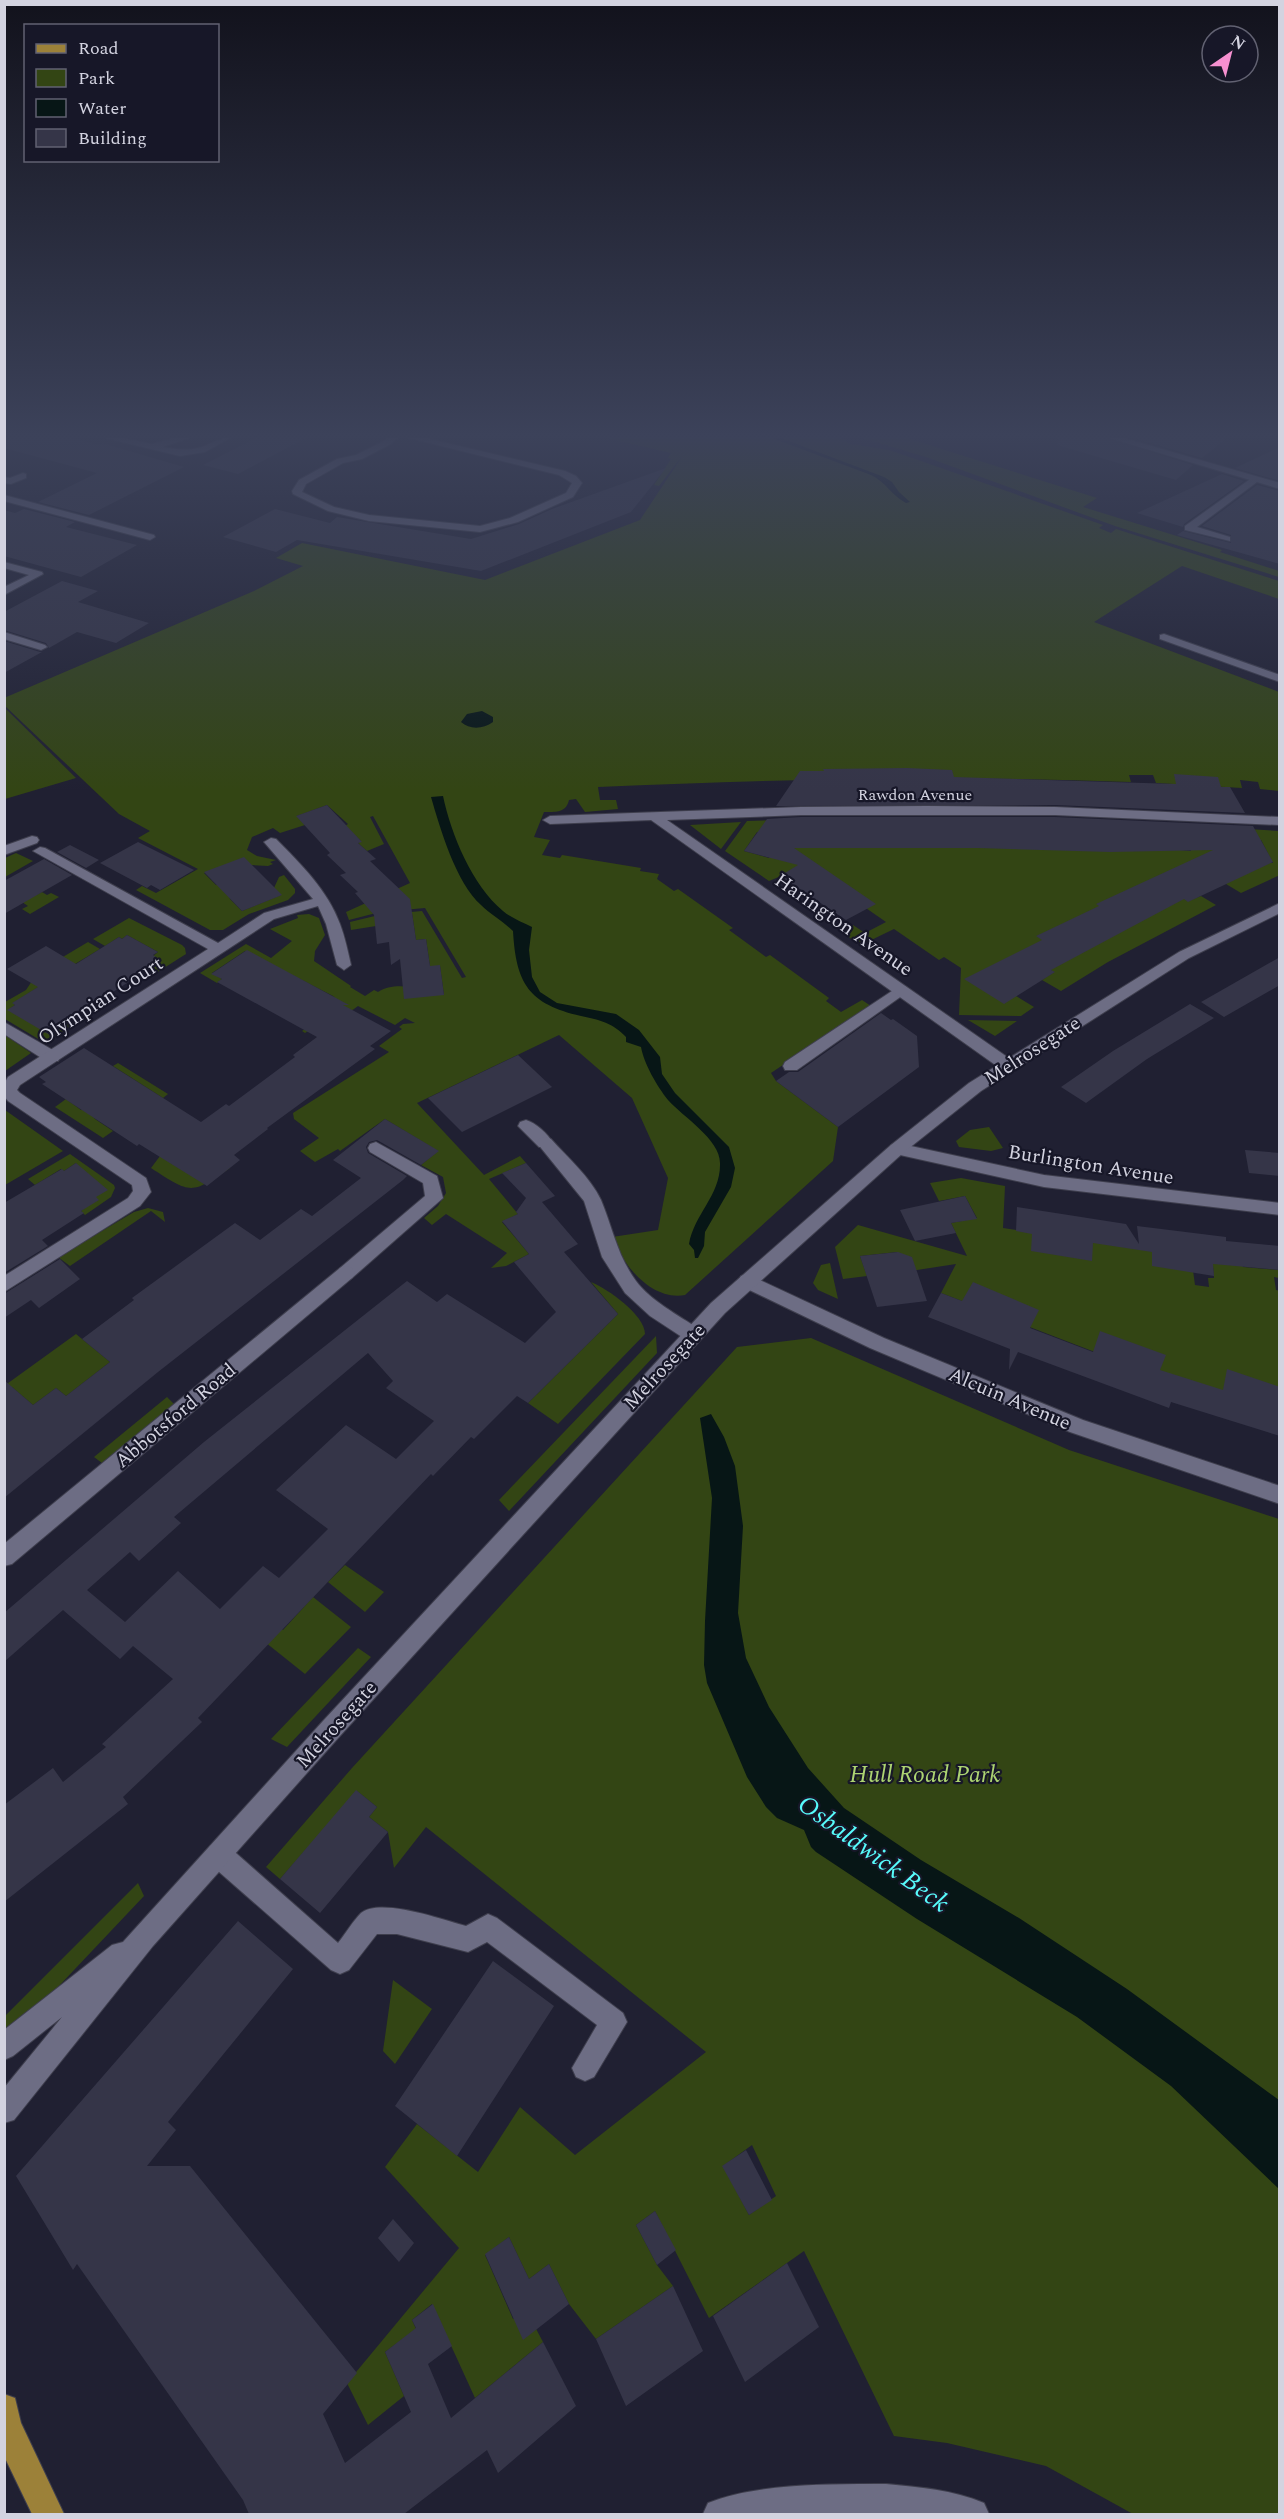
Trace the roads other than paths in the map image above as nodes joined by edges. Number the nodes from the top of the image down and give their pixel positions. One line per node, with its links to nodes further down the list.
1 (4, 565): 2 (street)
2 (4, 592)
3 (4, 635): 5 (street)
4 (1164, 637): 6 (street)
5 (41, 647)
6 (1280, 679)
7 (656, 818): 8 (street, Rawdon Avenue); 9 (street, Rawdon Avenue); 16 (street, Harington Avenue)
8 (550, 820)
9 (1280, 821)
10 (271, 842): 12 (street)
11 (4, 851): 14 (street)
12 (321, 901): 14 (street, Olympian Court); 15 (street)
13 (1280, 907): 19 (street, Melrosegate)
14 (218, 948): 18 (street, Olympian Court)
15 (344, 965)
16 (901, 990): 19 (street, Harington Avenue); 20 (street)
17 (4, 1027): 18 (street)
18 (52, 1057): 21 (street, Olympian Court)
19 (1007, 1065): 24 (street, Melrosegate)
20 (791, 1066)
21 (7, 1091): 27 (street, Olympian Court)
22 (526, 1126): 28 (street)
23 (376, 1148): 30 (street, Abbotsford Road)
24 (897, 1149): 25 (street, Burlington Avenue); 26 (street, Melrosegate)
25 (1280, 1209)
26 (747, 1281): 28 (street, Melrosegate); 29 (street, Alcuin Avenue)
27 (4, 1285)
28 (692, 1334): 31 (street, Melrosegate)
29 (1280, 1495)
30 (4, 1557)
31 (219, 1855): 32 (street, Melrosegate); 34 (street)
32 (144, 1937): 33 (street, Melrosegate); 35 (street, Melrosegate)
33 (4, 2048)
34 (585, 2068)
35 (4, 2110)
36 (5, 2420): 37 (main road)
37 (48, 2514)
38 (719, 2514): 39 (street)
39 (973, 2514)

